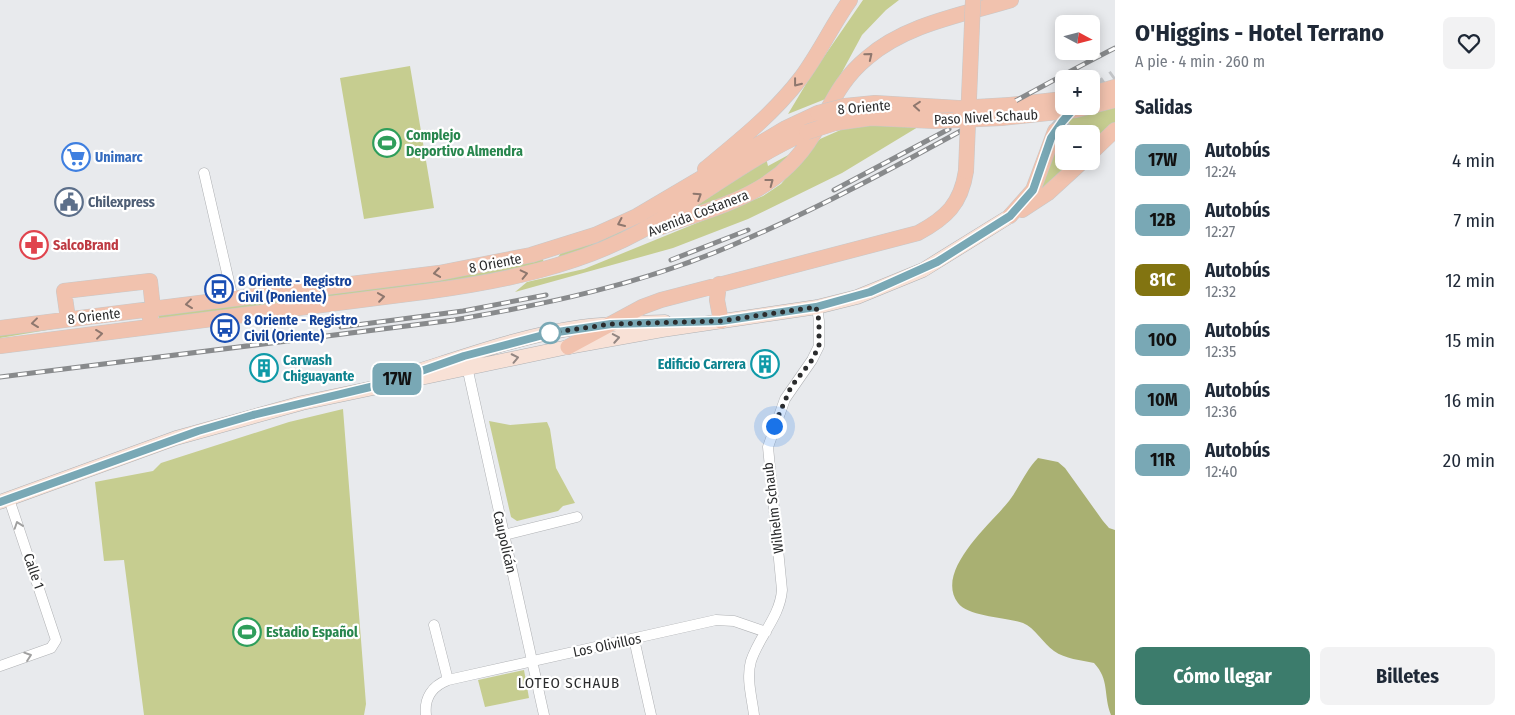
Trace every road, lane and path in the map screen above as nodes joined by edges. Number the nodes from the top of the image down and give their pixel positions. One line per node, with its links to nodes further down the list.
1 (850, 0): 17 (main road, Avenida Costanera, one-way to 17)
2 (973, 0): 20 (main road, bridge)
3 (1011, 0): 19 (main road, Avenida Costanera, one-way to 3)
4 (1115, 87): 5 (main road)
5 (1100, 91)
6 (1055, 100): 8 (main road, Paso Nivel Schaub, bridge)
7 (1115, 100): 9 (main road, Paso Nivel Schaub, bridge)
8 (958, 108): 17 (main road, 8 Oriente, one-way to 17, bridge)
9 (916, 120): 19 (main road, 8 Oriente, one-way to 9, bridge)
10 (1115, 130): 12 (main road)
11 (1055, 131): 13 (main road)
12 (1100, 144)
13 (1040, 169): 16 (main road); 18 (main road)
14 (1074, 170): 16 (main road)
15 (204, 173): 21 (street)
16 (1057, 186): 18 (main road)
17 (665, 201): 21 (main road, 8 Oriente, one-way to 21)
18 (1010, 216): 22 (main road)
19 (610, 246): 28 (main road, 8 Oriente, one-way to 19)
20 (719, 284): 25 (main road); 26 (main road)
21 (232, 299): 23 (main road, 8 Oriente, one-way to 23)
22 (816, 307): 25 (main road); 36 (street, Wilhelm Schaub)
23 (153, 308): 24 (main road, 8 Oriente); 24 (main road); 28 (main road)
24 (68, 319): 27 (main road, 8 Oriente, one-way to 27)
25 (721, 321): 26 (main road); 30 (main road, one-way to 25)
26 (611, 324): 30 (main road); 31 (main road)
27 (0, 328)
28 (142, 328): 29 (main road, 8 Oriente, one-way to 28)
29 (0, 346)
30 (568, 347): 31 (main road, one-way to 30)
31 (466, 362): 32 (main road); 34 (street, Caupolicán)
32 (4, 500): 39 (street, Calle 1, one-way to 32)
33 (577, 517): 34 (street)
34 (504, 535): 38 (street, Caupolicán)
35 (434, 625): 40 (street)
36 (766, 632): 37 (street, Los Olivillos); 44 (street, Wilhelm Schaub)
37 (634, 639): 38 (street, Los Olivillos); 43 (street)
38 (532, 661): 40 (street, Los Olivillos); 42 (street, Caupolicán)
39 (0, 666)
40 (448, 680): 41 (street)
41 (426, 715)
42 (544, 715)
43 (651, 715)
44 (754, 715)

